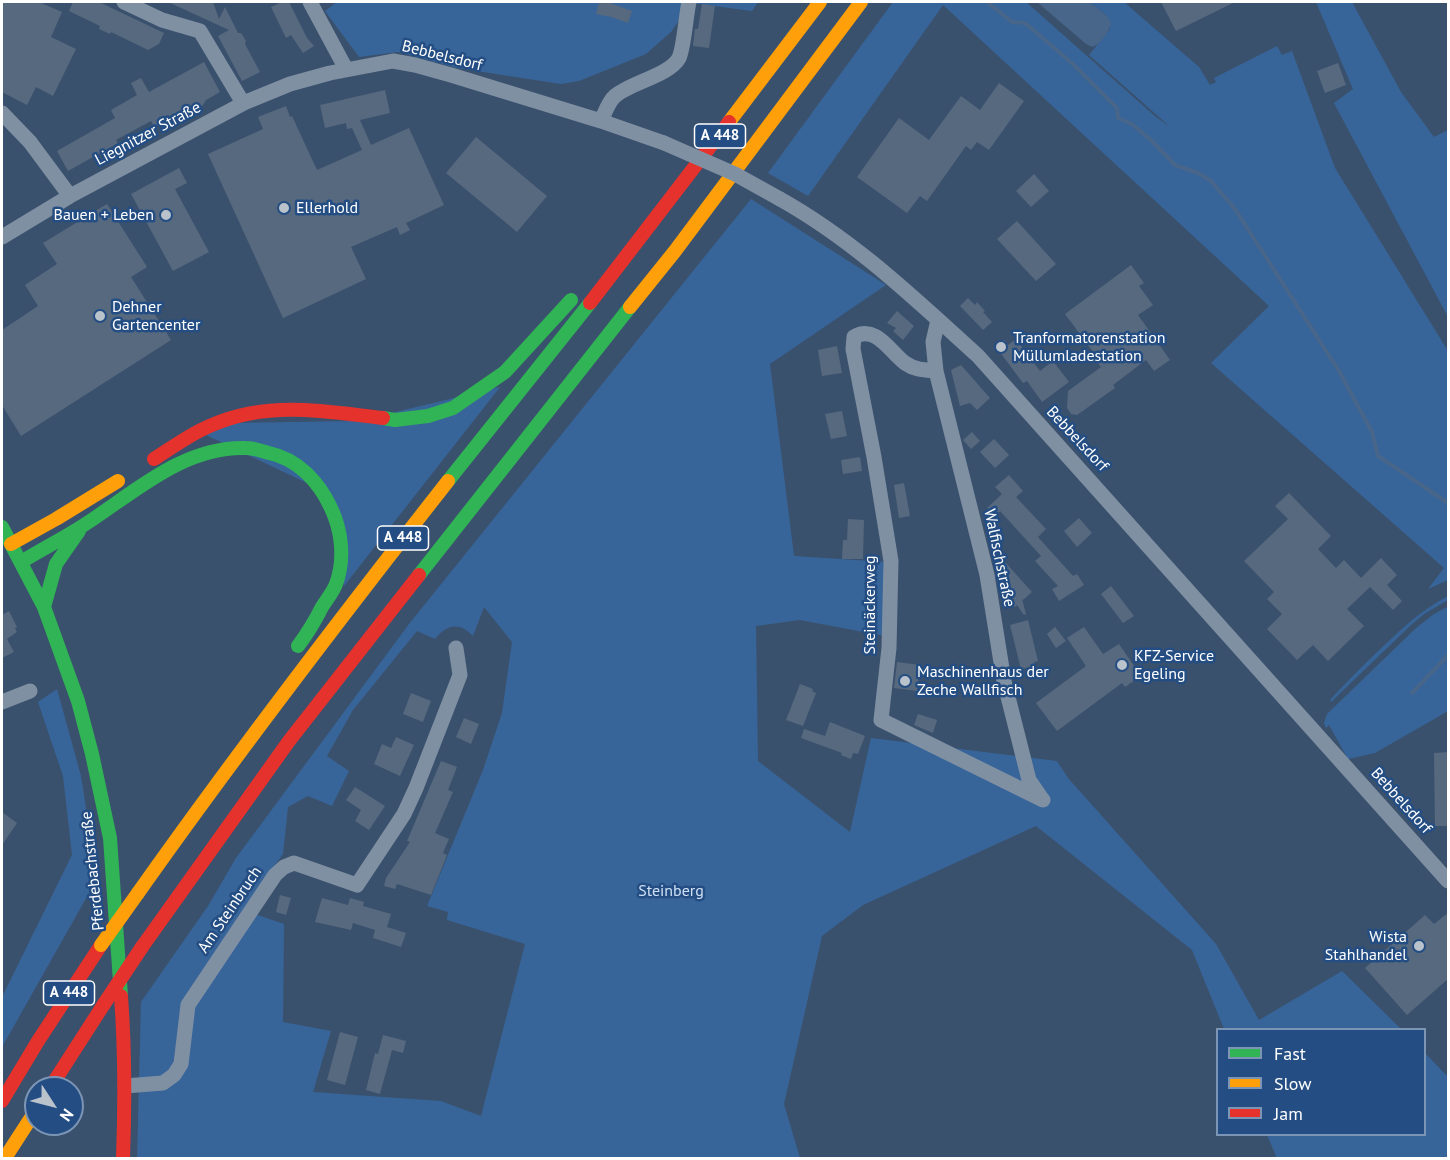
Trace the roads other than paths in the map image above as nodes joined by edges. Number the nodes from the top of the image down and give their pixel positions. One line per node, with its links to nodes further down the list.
1 (124, 2): 7 (street)
2 (310, 2): 6 (street)
3 (688, 2): 9 (street)
4 (820, 2): 12 (main road, A 448)
5 (861, 2): 28 (main road, A 448, bridge)
6 (346, 69): 7 (street, Liegnitzer Straße); 9 (street, Bebbelsdorf)
7 (243, 103): 10 (street, Liegnitzer Straße)
8 (2, 113): 10 (street)
9 (601, 121): 13 (street, Bebbelsdorf, bridge)
10 (70, 196): 11 (street, Liegnitzer Straße)
11 (2, 237)
12 (617, 268): 17 (main road); 26 (main road, A 448)
13 (938, 320): 14 (street, Walfischstraße); 27 (street, Bebbelsdorf)
14 (936, 371): 25 (street, Walfischstraße); 25 (street, Steinäckerweg)
15 (83, 525): 18 (main road); 19 (main road); 21 (main road)
16 (2, 526): 17 (main road, Pferdebachstraße)
17 (11, 544): 18 (main road, Pferdebachstraße)
18 (21, 562): 19 (main road, Pferdebachstraße)
19 (45, 607): 29 (main road, Pferdebachstraße)
20 (456, 648): 29 (street, Am Steinbruch)
21 (294, 652)
22 (30, 691): 23 (street)
23 (2, 702)
24 (239, 730): 26 (main road)
25 (1042, 800)
26 (194, 812): 30 (main road, A 448, bridge)
27 (1449, 881)
28 (58, 1076)
29 (125, 1086): 33 (main road, Pferdebachstraße)
30 (2, 1101)
31 (24, 1129): 32 (main road)
32 (5, 1158)
33 (123, 1158)

